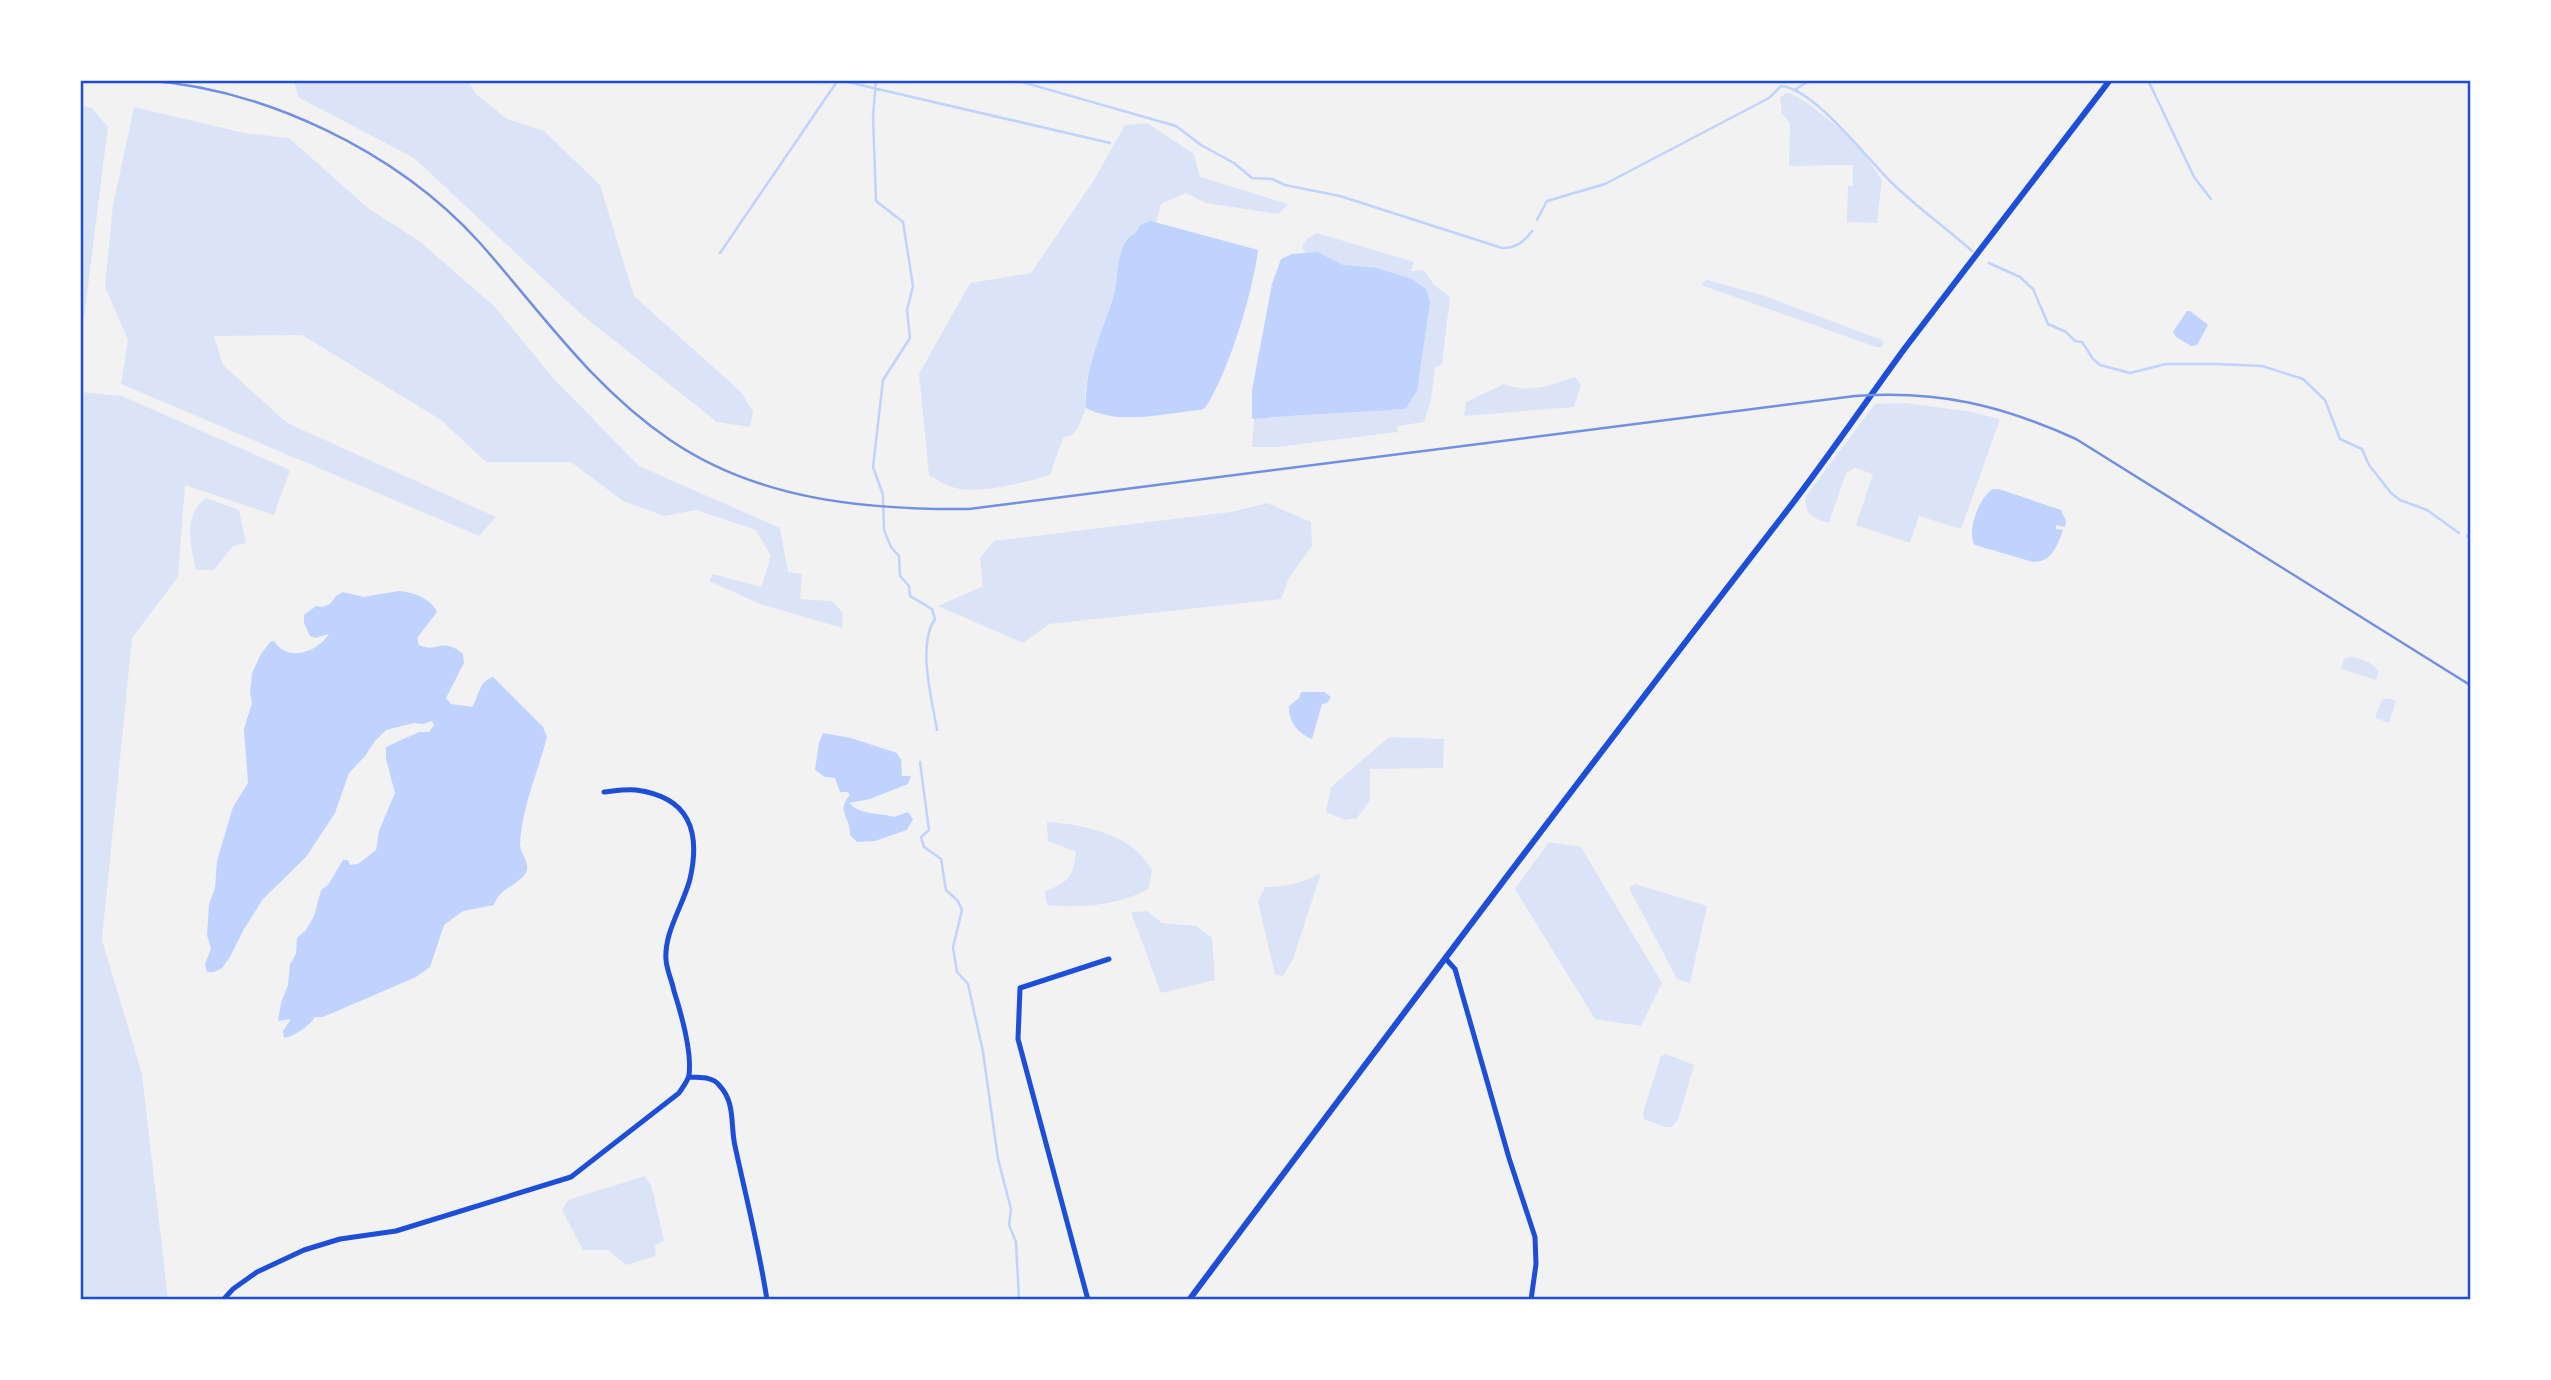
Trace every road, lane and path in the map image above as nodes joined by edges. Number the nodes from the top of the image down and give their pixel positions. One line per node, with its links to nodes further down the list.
1 (2110, 80): 3 (street)
2 (604, 792): 5 (street)
3 (1446, 958): 9 (street); 10 (street)
4 (1109, 959): 8 (street)
5 (689, 1077): 6 (street); 7 (street)
6 (223, 1300)
7 (767, 1300)
8 (1088, 1300)
9 (1189, 1300)
10 (1531, 1300)

